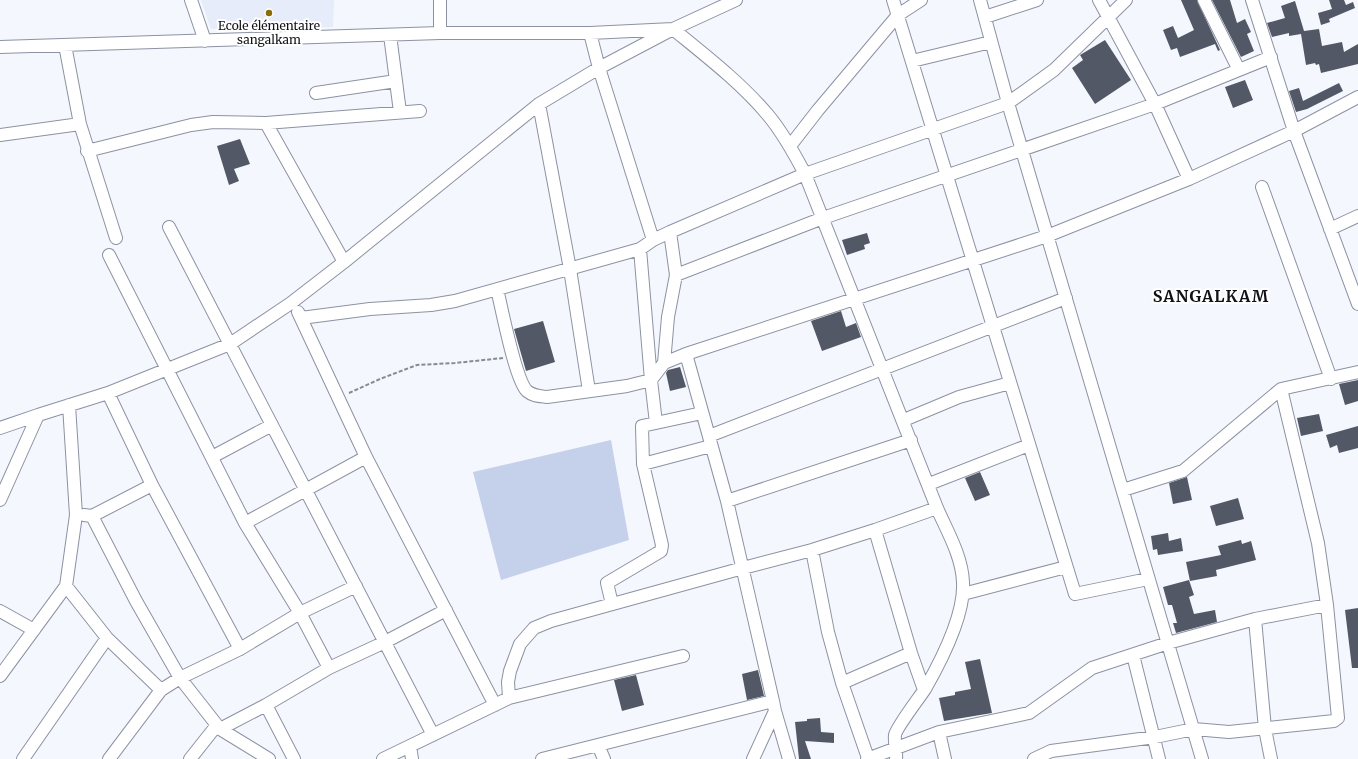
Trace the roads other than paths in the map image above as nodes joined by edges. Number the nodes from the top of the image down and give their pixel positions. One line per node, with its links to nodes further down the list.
1 (191, 0): 19 (street)
2 (440, 0): 16 (street)
3 (736, 0): 15 (street)
4 (894, 0): 12 (street)
5 (921, 0): 12 (street)
6 (980, 0): 13 (street)
7 (1037, 0): 13 (street)
8 (1100, 0): 14 (street)
9 (1126, 0): 14 (street)
10 (1204, 0): 26 (street)
11 (1256, 1): 23 (street)
12 (898, 15): 24 (street); 40 (street)
13 (985, 17): 20 (street)
14 (1108, 17): 30 (street); 32 (street)
15 (673, 29): 17 (street); 25 (street); 40 (street)
16 (440, 33): 17 (street); 18 (street)
17 (590, 33): 25 (street)
18 (390, 35): 19 (street); 27 (street)
19 (205, 41): 21 (street)
20 (991, 42): 24 (street); 30 (street)
21 (66, 45): 22 (street); 36 (street)
22 (0, 47)
23 (1271, 57): 26 (street); 38 (street)
24 (912, 61): 37 (street)
25 (599, 68): 31 (street); 54 (street)
26 (1239, 70): 32 (street)
27 (396, 81): 28 (street); 34 (street)
28 (316, 92)
29 (1358, 99): 38 (street)
30 (1008, 103): 37 (street); 41 (street)
31 (539, 104): 58 (street); 59 (street)
32 (1155, 104): 41 (street); 45 (street)
33 (420, 111): 34 (street)
34 (400, 112): 35 (street)
35 (266, 123): 42 (street); 58 (street)
36 (80, 124): 39 (street); 42 (street)
37 (933, 129): 43 (street); 44 (street)
38 (1294, 131): 45 (street); 50 (street)
39 (0, 135)
40 (790, 146): 43 (street)
41 (1022, 150): 44 (street); 52 (street)
42 (87, 151): 53 (street)
43 (805, 174): 48 (street); 51 (street)
44 (947, 175): 48 (street); 57 (street)
45 (1189, 179): 52 (street)
46 (1262, 187): 74 (street)
47 (1358, 216): 50 (street)
48 (823, 218): 60 (street); 63 (street)
49 (169, 227): 68 (street)
50 (1330, 229): 65 (street)
51 (670, 232): 54 (street); 60 (street)
52 (1047, 236): 57 (street); 62 (street)
53 (116, 238)
54 (653, 240): 55 (street)
55 (640, 249): 59 (street); 75 (street)
56 (109, 255): 72 (street)
57 (973, 260): 63 (street); 67 (street)
58 (344, 262): 64 (street)
59 (570, 269): 61 (street); 78 (street)
60 (676, 276): 70 (street)
61 (497, 289): 66 (street); 78 (street)
62 (1066, 298): 67 (street); 96 (street)
63 (855, 299): 69 (street); 71 (street)
64 (292, 303): 66 (street); 68 (street)
65 (1358, 304)
66 (302, 318): 91 (street)
67 (993, 326): 71 (street); 76 (street)
68 (230, 344): 72 (street); 85 (street)
69 (686, 354): 70 (street); 81 (street)
70 (664, 363): 75 (street)
71 (883, 369): 83 (street); 88 (street)
72 (167, 370): 79 (street); 90 (street)
73 (1358, 372): 74 (street)
74 (1331, 378): 77 (street)
75 (651, 380): 78 (street); 84 (street)
76 (1010, 383): 83 (street); 89 (street)
77 (1281, 390): 96 (street); 112 (street)
78 (589, 391)
79 (108, 393): 80 (street); 94 (street)
80 (69, 405): 82 (street); 100 (street)
81 (702, 413): 84 (street); 88 (street)
82 (38, 415): 86 (street); 97 (street)
83 (904, 420): 87 (street)
84 (656, 423): 92 (street)
85 (272, 425): 90 (street); 95 (street)
86 (0, 428)
87 (911, 440): 93 (street); 98 (street)
88 (710, 441): 92 (street); 98 (street)
89 (1029, 445): 93 (street); 105 (street)
90 (212, 457): 102 (street)
91 (366, 457): 95 (street); 113 (street)
92 (642, 464): 111 (street)
93 (929, 484): 99 (street)
94 (152, 485): 101 (street); 121 (street)
95 (306, 490): 102 (street); 109 (street)
96 (1123, 490): 107 (street)
97 (0, 500)
98 (727, 501): 106 (street)
99 (937, 508): 103 (street); 110 (street)
100 (76, 515): 101 (street); 108 (street)
101 (92, 516): 127 (street)
102 (245, 523): 115 (street)
103 (875, 530): 104 (street); 122 (street)
104 (812, 550): 106 (street); 128 (street)
105 (1066, 567): 107 (street); 110 (street)
106 (743, 568): 111 (street); 134 (street)
107 (1148, 578): 120 (street)
108 (66, 586): 117 (street); 118 (street)
109 (356, 586): 115 (street); 119 (street)
110 (963, 594): 130 (street)
111 (612, 604): 131 (street)
112 (1327, 605): 116 (street); 137 (street)
113 (446, 610): 119 (street); 133 (street)
114 (0, 611): 117 (street)
115 (300, 613): 121 (street); 125 (street)
116 (1255, 619): 120 (street); 137 (street)
117 (34, 630): 126 (street)
118 (107, 638): 129 (street); 146 (street)
119 (385, 642): 125 (street); 139 (street)
120 (1168, 643): 123 (street); 136 (street)
121 (240, 649): 127 (street)
122 (911, 653): 128 (street); 130 (street)
123 (1133, 655): 138 (street); 140 (street)
124 (683, 656): 131 (street)
125 (329, 668): 132 (street)
126 (1, 673)
127 (180, 678): 129 (street); 135 (street)
128 (842, 683): 145 (street)
129 (161, 690): 144 (street)
130 (924, 690): 143 (street)
131 (509, 698): 133 (street)
132 (266, 705): 135 (street); 149 (street)
133 (495, 705): 139 (street)
134 (774, 706): 141 (street); 154 (street); 155 (street)
135 (218, 727): 147 (street); 148 (street)
136 (1194, 729): 137 (street); 140 (street); 159 (street)
137 (1265, 729): 160 (street)
138 (939, 732): 143 (street); 156 (street)
139 (433, 735): 142 (street)
140 (1155, 737): 157 (street); 158 (street)
141 (598, 745): 152 (street); 153 (street)
142 (410, 746): 150 (street); 151 (street)
143 (896, 753): 145 (street)
144 (112, 758)
145 (867, 758)
146 (23, 759)
147 (190, 759)
148 (269, 759)
149 (294, 759)
150 (383, 759)
151 (412, 759)
152 (542, 759)
153 (604, 759)
154 (753, 759)
155 (789, 759)
156 (945, 759)
157 (1034, 759)
158 (1159, 759)
159 (1202, 759)
160 (1270, 759)

